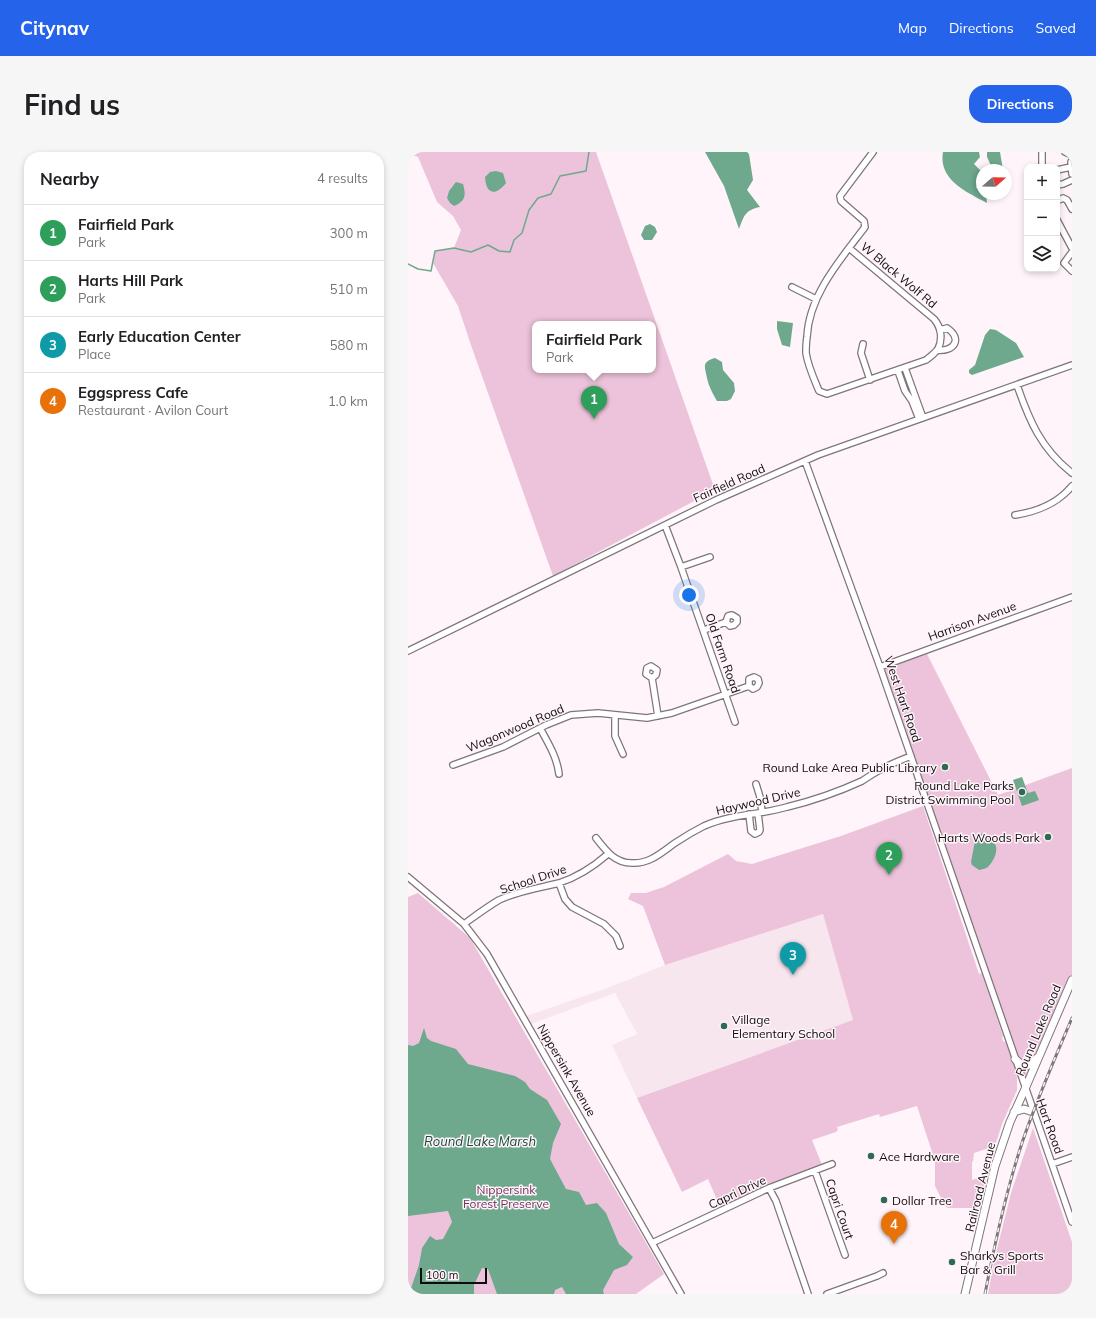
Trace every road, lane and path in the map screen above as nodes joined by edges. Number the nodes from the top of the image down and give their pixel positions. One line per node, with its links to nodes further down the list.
1 (873, 152): 15 (street)
2 (1042, 152): 6 (street)
3 (1065, 152): 4 (street)
4 (1072, 156)
5 (1072, 160): 7 (street)
6 (1042, 164)
7 (1071, 167): 8 (street); 9 (street)
8 (1060, 169)
9 (1072, 174)
10 (1072, 180): 11 (street)
11 (1060, 184)
12 (1059, 200): 13 (street)
13 (1072, 210)
14 (1060, 226): 16 (street)
15 (849, 248): 20 (street); 21 (street, W Black Wolf Rd)
16 (1072, 248)
17 (1072, 252): 18 (street)
18 (1072, 272)
19 (792, 287): 20 (street)
20 (816, 299): 27 (street)
21 (940, 330): 23 (street); 23 (street)
22 (863, 344): 27 (street)
23 (937, 350): 25 (street)
24 (1072, 365): 28 (street, Fairfield Road)
25 (906, 367): 26 (street); 29 (street)
26 (898, 371): 27 (street); 29 (street)
27 (870, 380)
28 (1017, 385): 29 (street, Fairfield Road); 31 (street)
29 (921, 419): 30 (street, Fairfield Road)
30 (805, 461): 34 (street, Fairfield Road); 41 (street, West Hart Road)
31 (1072, 473)
32 (1072, 486): 33 (street)
33 (1014, 515)
34 (665, 525): 36 (street, Old Farm Road); 40 (street, Fairfield Road)
35 (710, 557): 36 (street)
36 (682, 567): 39 (street, Old Farm Road)
37 (1072, 597): 41 (street, Harrison Avenue)
38 (726, 622): 39 (street)
39 (704, 630): 44 (street, Old Farm Road)
40 (408, 651)
41 (880, 667): 50 (street, West Hart Road)
42 (652, 678): 46 (street)
43 (749, 686): 44 (street, Wagonwood Road)
44 (726, 694): 46 (street, Wagonwood Road); 47 (street, Old Farm Road)
45 (615, 715): 46 (street, Wagonwood Road); 48 (street, Wagonwood Road); 49 (street)
46 (658, 716)
47 (735, 722)
48 (540, 728): 51 (street, Wagonwood Road); 52 (street)
49 (623, 754)
50 (911, 756): 54 (street, Haywood Drive); 64 (street, West Hart Road)
51 (453, 765)
52 (559, 774)
53 (756, 784): 54 (street)
54 (760, 812): 55 (street, Haywood Drive); 55 (street)
55 (749, 814): 57 (street, Haywood Drive)
56 (596, 838): 57 (street, Haywood Drive)
57 (608, 854): 59 (street, School Drive)
58 (408, 877): 60 (street, Nippersink Avenue)
59 (559, 883): 60 (street, School Drive); 61 (street)
60 (464, 924): 74 (street, Nippersink Avenue)
61 (620, 946)
62 (1072, 980): 63 (main road, Round Lake Road)
63 (1040, 1055): 64 (main road); 65 (main road, Round Lake Road)
64 (1015, 1059): 65 (street, Hart Road)
65 (1025, 1089): 66 (main road, Railroad Avenue); 67 (street, Hart Road)
66 (1014, 1112): 67 (main road); 80 (main road, Railroad Avenue)
67 (1033, 1112): 70 (street, Hart Road)
68 (1072, 1157): 70 (street)
69 (832, 1164): 71 (street, Capri Drive)
70 (1052, 1164): 73 (street, Hart Road)
71 (815, 1171): 72 (street, Capri Drive); 75 (street, Capri Court)
72 (769, 1188): 74 (street, Capri Drive); 78 (street)
73 (1072, 1222)
74 (652, 1243): 77 (street, Nippersink Avenue)
75 (845, 1255)
76 (883, 1273): 79 (street)
77 (681, 1294)
78 (808, 1294)
79 (827, 1294)
80 (965, 1294)

